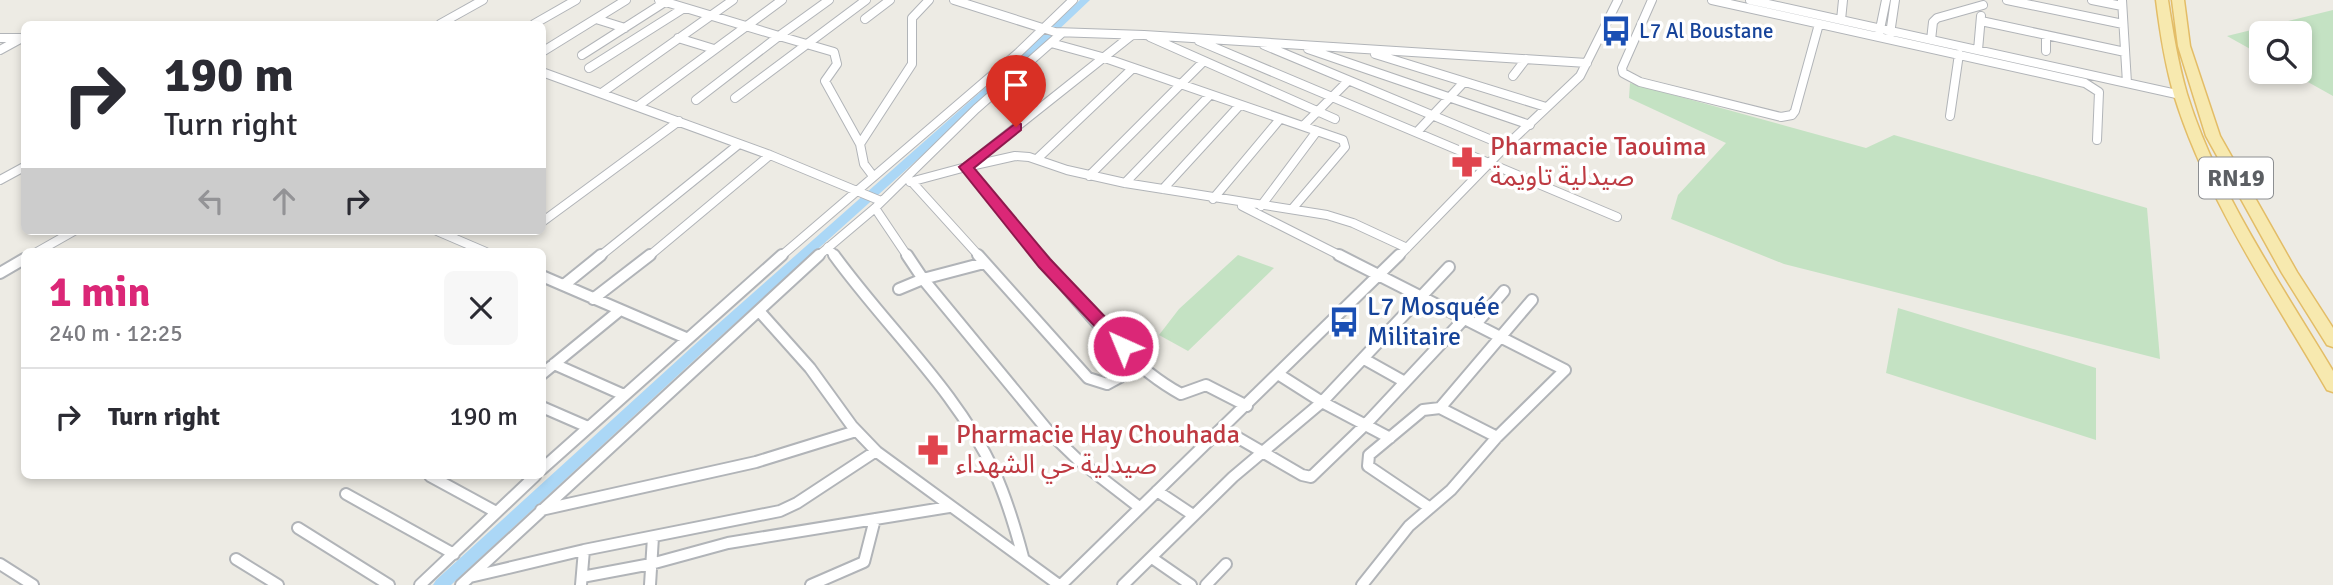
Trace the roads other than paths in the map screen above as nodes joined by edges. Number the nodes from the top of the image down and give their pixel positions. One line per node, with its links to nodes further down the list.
1 (482, 0): 34 (street)
2 (576, 0): 35 (street)
3 (626, 0): 31 (street)
4 (733, 0): 30 (street)
5 (782, 0): 39 (street)
6 (829, 0): 48 (street)
7 (866, 0): 57 (street)
8 (890, 0): 32 (street)
9 (929, 0): 106 (street)
10 (954, 0): 41 (street)
11 (1073, 0): 41 (street)
12 (1618, 0): 71 (street)
13 (1652, 0): 38 (street)
14 (1712, 0): 38 (street)
15 (1750, 0): 29 (street)
16 (1802, 0): 29 (street)
17 (1843, 0): 33 (street)
18 (1886, 0): 42 (street)
19 (1895, 0): 46 (street)
20 (2007, 0): 37 (street)
21 (2030, 0): 37 (street)
22 (2092, 0): 27 (street)
23 (2162, 0): 85 (main road, RN19)
24 (2178, 0): 153 (main road, RN19)
25 (662, 1): 28 (street); 40 (street)
26 (1983, 3): 36 (street); 54 (street)
27 (2122, 3): 37 (street)
28 (680, 4): 30 (street); 73 (street)
29 (1799, 11): 33 (street)
30 (711, 15): 39 (street); 52 (street)
31 (596, 19): 40 (street); 62 (street)
32 (865, 19)
33 (1841, 20): 42 (street)
34 (445, 21)
35 (539, 21)
36 (1981, 21): 47 (street); 63 (street)
37 (2123, 22): 65 (street)
38 (1819, 24): 42 (street)
39 (747, 25): 48 (street); 59 (street)
40 (625, 28): 67 (street)
41 (1043, 28): 43 (street); 113 (street)
42 (1880, 32): 46 (street)
43 (1059, 33): 44 (street); 56 (street)
44 (1132, 35): 45 (street); 68 (street)
45 (1144, 35): 49 (street); 70 (street)
46 (1890, 35): 54 (street); 66 (street)
47 (2046, 35): 64 (street); 65 (street)
48 (779, 36): 57 (street); 90 (street)
49 (1191, 37): 55 (street); 72 (street)
50 (0, 38): 51 (street)
51 (21, 38)
52 (678, 38): 59 (street); 83 (street)
53 (21, 39): 61 (street)
54 (1931, 40): 63 (street)
55 (1257, 42): 58 (street); 79 (street)
56 (1051, 43): 68 (street); 118 (street)
57 (808, 44): 89 (street); 106 (street)
58 (1294, 45): 60 (street); 77 (street)
59 (714, 49): 91 (street)
60 (1361, 49): 69 (street); 80 (street)
61 (0, 50)
62 (546, 50)
63 (1978, 50): 81 (street)
64 (2046, 51)
65 (2125, 52): 81 (street)
66 (1959, 54): 96 (street); 104 (street)
67 (582, 55)
68 (1102, 57): 74 (street); 111 (street)
69 (1526, 59): 71 (street); 76 (street)
70 (1203, 62): 78 (street); 82 (street)
71 (1587, 63): 93 (street)
72 (1257, 66): 78 (street); 87 (street)
73 (589, 68)
74 (1133, 68): 82 (street); 109 (street)
75 (546, 73): 83 (street)
76 (1514, 76)
77 (1394, 78): 84 (street); 88 (street)
78 (1243, 80): 94 (street)
79 (1348, 80): 84 (street); 87 (street)
80 (1465, 82): 88 (street); 93 (street)
81 (2127, 83): 85 (street)
82 (1180, 85): 86 (street); 114 (street)
83 (603, 92): 91 (street)
84 (1380, 93): 95 (street)
85 (2181, 95): 160 (main road, RN19)
86 (1209, 96): 92 (street); 117 (street)
87 (1332, 97): 94 (street); 103 (street)
88 (1452, 97): 95 (street); 100 (street)
89 (735, 98)
90 (696, 100)
91 (638, 106): 99 (street)
92 (1239, 106): 97 (street); 119 (street)
93 (1546, 107): 100 (street)
94 (1317, 112): 98 (street); 101 (street)
95 (1435, 115): 103 (street); 107 (street)
96 (1950, 116)
97 (1280, 119): 101 (street); 121 (street)
98 (1335, 119)
99 (679, 121): 105 (street); 127 (street)
100 (1530, 125): 107 (street)
101 (1303, 126): 102 (street)
102 (1317, 131): 124 (street); 125 (street)
103 (1417, 132): 110 (street)
104 (2097, 140)
105 (739, 144): 108 (street); 141 (street)
106 (860, 144): 113 (street)
107 (1506, 146): 110 (street)
108 (770, 155): 120 (street); 145 (street)
109 (1038, 158): 111 (street); 114 (street)
110 (1490, 164): 126 (street); 133 (street)
111 (966, 167): 116 (street); 156 (street)
112 (21, 169): 115 (street)
113 (873, 176): 120 (street)
114 (1088, 176): 117 (street)
115 (0, 180)
116 (912, 182): 118 (street); 134 (street)
117 (1125, 183): 119 (street)
118 (899, 185): 122 (street)
119 (1163, 189): 121 (street)
120 (859, 192): 122 (street); 152 (street)
121 (1213, 199): 123 (street)
122 (877, 202): 130 (street); 140 (street)
123 (1236, 202): 124 (street); 138 (street)
124 (1261, 206): 125 (street)
125 (1293, 208): 133 (street)
126 (1618, 217)
127 (546, 219)
128 (67, 235): 131 (street)
129 (446, 235): 132 (street)
130 (828, 247): 148 (street); 192 (street)
131 (44, 248)
132 (477, 248)
133 (1408, 248): 138 (street)
134 (985, 263): 140 (street); 156 (street)
135 (21, 264): 137 (street)
136 (1449, 267): 144 (street)
137 (0, 273)
138 (1378, 276): 144 (street); 158 (street)
139 (546, 278): 141 (street)
140 (923, 279): 142 (street); 179 (street)
141 (564, 285): 145 (street)
142 (899, 289)
143 (1504, 291): 150 (street)
144 (1420, 296): 149 (street); 154 (street)
145 (593, 299): 147 (street)
146 (1532, 300): 151 (street)
147 (619, 311): 152 (street); 155 (street)
148 (760, 312): 169 (street); 182 (street)
149 (1464, 319): 150 (street); 159 (street)
150 (1476, 324): 151 (street)
151 (1499, 336): 164 (street); 170 (street)
152 (686, 338): 161 (street)
153 (2333, 341)
154 (1364, 359): 159 (street); 162 (street)
155 (554, 364): 157 (street); 161 (street)
156 (1142, 365): 163 (street)
157 (546, 371)
158 (1278, 374): 162 (street); 163 (street)
159 (1405, 382): 166 (street)
160 (2333, 386)
161 (624, 396): 167 (street)
162 (1322, 402): 166 (street); 173 (street)
163 (1247, 406): 168 (street)
164 (1440, 408): 170 (street); 171 (street)
165 (546, 409): 167 (street)
166 (1365, 425): 171 (street); 173 (street)
167 (588, 427): 174 (street)
168 (1223, 429): 173 (street); 177 (street)
169 (856, 431): 172 (street); 182 (street)
170 (1497, 437): 181 (street)
171 (1390, 438): 181 (street)
172 (876, 451): 180 (street); 187 (street)
173 (1264, 452): 184 (street)
174 (546, 465)
175 (436, 479): 183 (street)
176 (532, 479): 183 (street)
177 (1157, 491): 179 (street); 184 (street)
178 (346, 494): 191 (street)
179 (1139, 507): 206 (street)
180 (949, 508): 185 (street); 192 (street)
181 (1430, 508): 210 (street)
182 (540, 510): 198 (street)
183 (496, 512): 191 (street)
184 (1193, 515): 193 (street)
185 (875, 519): 190 (street); 205 (street)
186 (298, 528): 202 (street)
187 (693, 528): 188 (street); 190 (street)
188 (653, 537): 189 (street); 196 (street)
189 (584, 550): 198 (street); 199 (street)
190 (689, 552): 196 (street)
191 (454, 554): 203 (street)
192 (1023, 557): 206 (street)
193 (1152, 558): 207 (street); 208 (street)
194 (236, 559): 201 (street)
195 (0, 564): 200 (street)
196 (652, 564): 199 (street); 204 (street)
197 (1226, 564): 209 (street)
198 (465, 581)
199 (581, 581)
200 (33, 585)
201 (278, 585)
202 (389, 585)
203 (421, 585)
204 (650, 585)
205 (811, 585)
206 (1060, 585)
207 (1123, 585)
208 (1191, 585)
209 (1206, 585)
210 (1362, 585)

